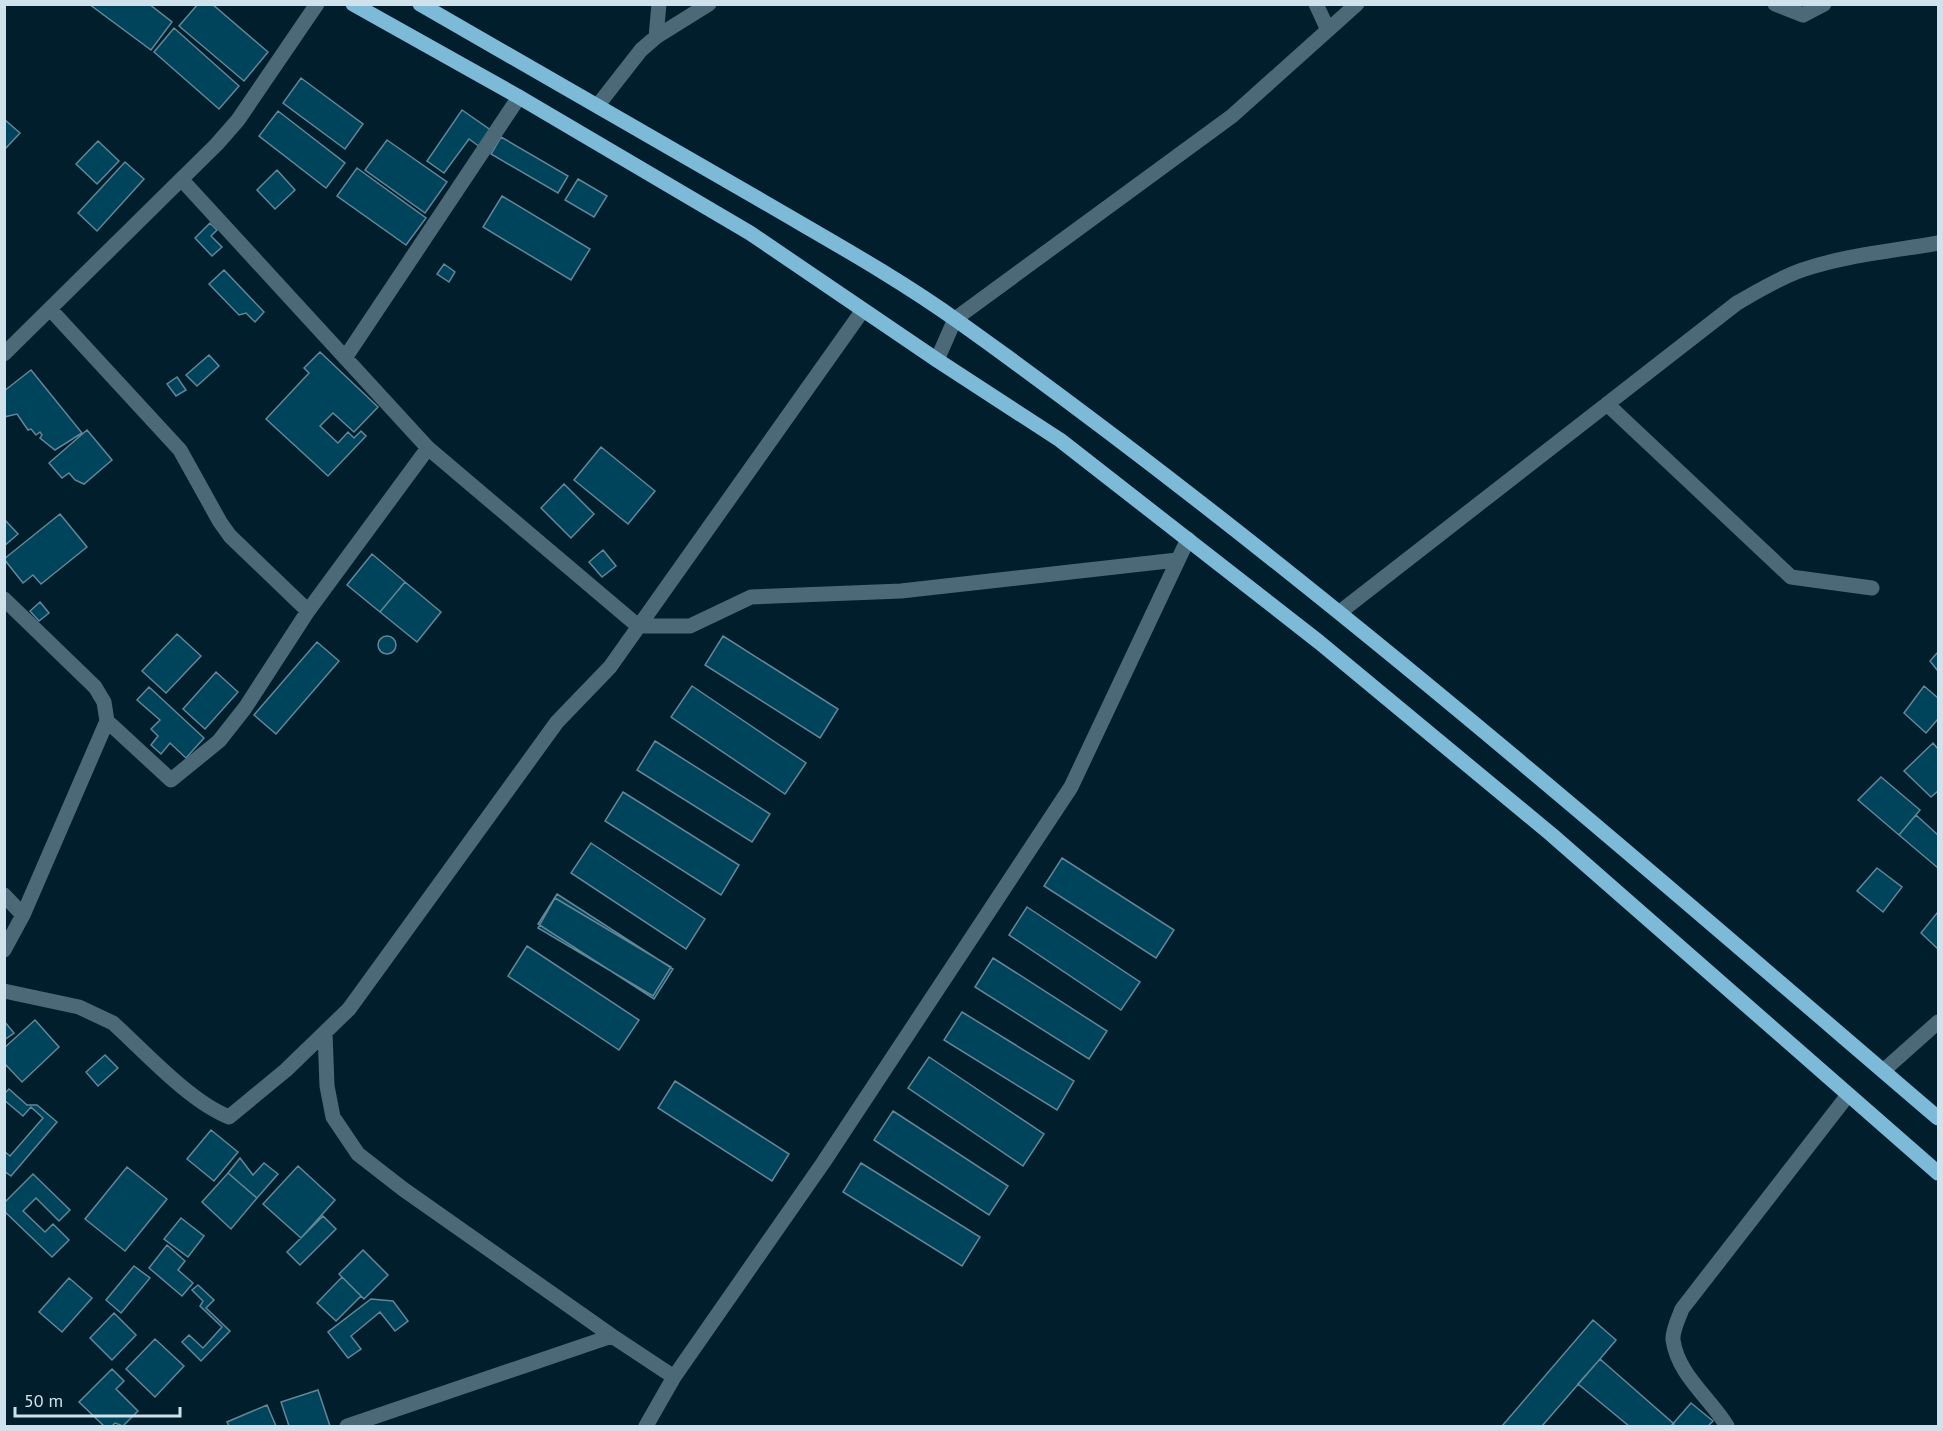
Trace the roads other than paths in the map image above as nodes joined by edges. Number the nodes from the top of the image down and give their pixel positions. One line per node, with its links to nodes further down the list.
1 (317, 4): 14 (street)
2 (353, 4): 12 (main road)
3 (420, 4): 13 (main road)
4 (659, 4): 11 (street)
5 (709, 4): 11 (street)
6 (1316, 4): 10 (street)
7 (1357, 4): 10 (street)
8 (1775, 4): 9 (street)
9 (1824, 4)
10 (1329, 30): 18 (street)
11 (656, 37): 13 (street)
12 (519, 97): 17 (main road); 20 (street)
13 (598, 105): 18 (main road)
14 (182, 180): 16 (street); 20 (street)
15 (1938, 243): 22 (street)
16 (50, 309): 19 (street); 28 (street)
17 (863, 310): 21 (main road); 30 (street)
18 (955, 319): 21 (street); 29 (main road)
19 (4, 354)
20 (345, 358): 23 (street)
21 (937, 360): 24 (main road)
22 (1607, 404): 26 (street); 29 (street)
23 (428, 448): 28 (street); 30 (street)
24 (1188, 539): 25 (street); 39 (main road)
25 (1177, 560): 30 (street); 43 (street)
26 (1872, 588)
27 (4, 599): 31 (street)
28 (309, 611): 31 (street)
29 (1340, 612): 38 (main road)
30 (638, 626): 37 (street)
31 (107, 721): 33 (street)
32 (4, 895): 33 (street)
33 (23, 915): 34 (street)
34 (4, 950)
35 (4, 991): 37 (street)
36 (1938, 1022): 38 (street)
37 (325, 1033): 42 (street)
38 (1883, 1071): 40 (main road)
39 (1848, 1095): 41 (main road); 46 (street)
40 (1938, 1118)
41 (1938, 1173)
42 (612, 1336): 43 (street); 44 (street)
43 (674, 1377): 45 (street)
44 (347, 1426)
45 (646, 1426)
46 (1727, 1426)

